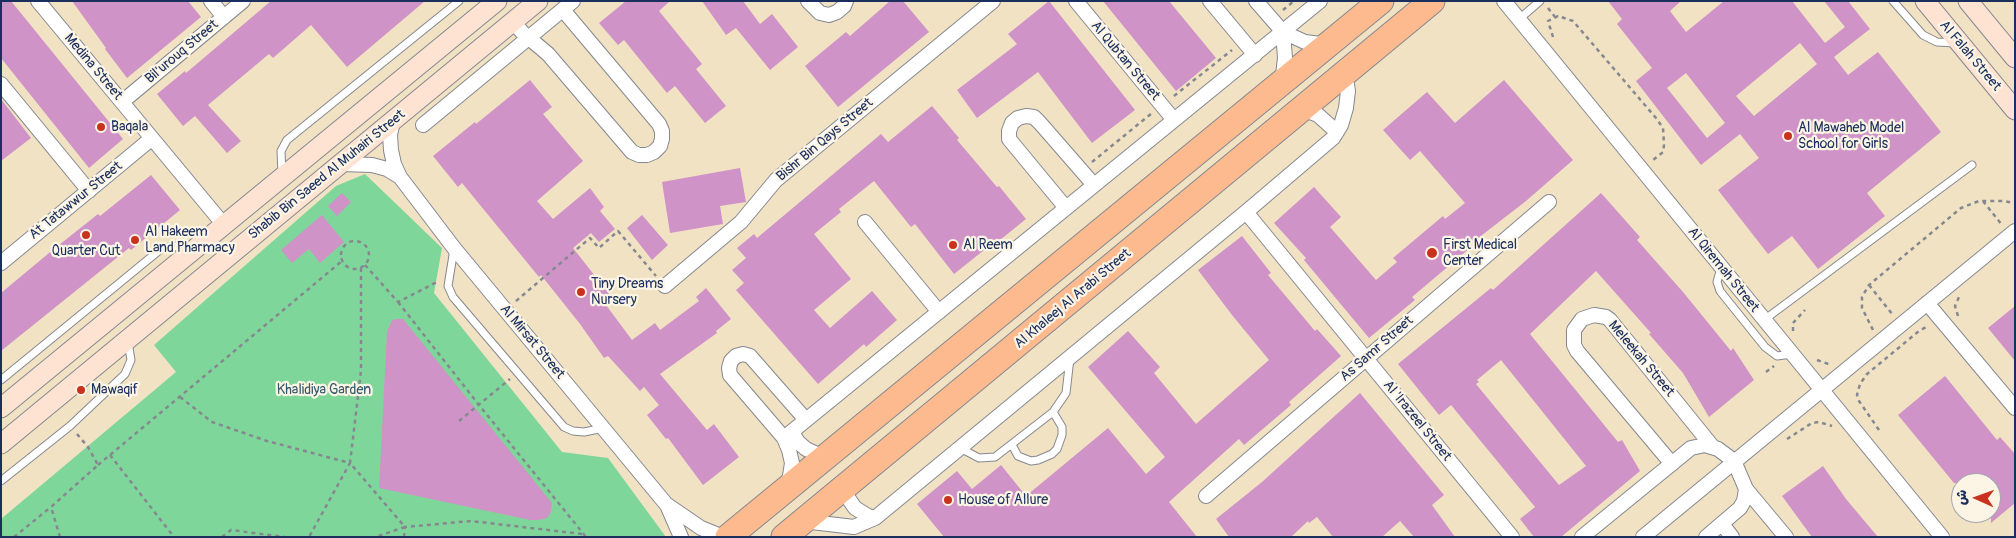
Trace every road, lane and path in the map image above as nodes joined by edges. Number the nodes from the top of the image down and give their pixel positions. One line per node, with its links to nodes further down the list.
1 (38, 1): 35 (street, Medina Street)
2 (211, 1): 22 (street)
3 (243, 1): 22 (street, Bil'urouq Street)
4 (459, 1): 47 (lane)
5 (496, 1): 47 (street, Shabib Bin Saeed Al Muhairi Street)
6 (538, 1): 25 (street, Shabib Bin Saeed Al Muhairi Street)
7 (808, 1): 8 (street)
8 (846, 1)
9 (992, 1): 65 (street, Bishr Bin Qays Street)
10 (1076, 1): 38 (street, Al Qubtan Street)
11 (1210, 1): 30 (street)
12 (1256, 1): 26 (street)
13 (1320, 1): 26 (street)
14 (1381, 1): 29 (highway)
15 (1432, 1): 32 (highway, Al Khaleej Al Arabi Street)
16 (1540, 1): 23 (lane)
17 (1893, 1): 28 (lane)
18 (1925, 1): 28 (street, Al Falah Street)
19 (1968, 1): 31 (street)
20 (1503, 2): 23 (street, Al Qiremah Street)
21 (568, 6): 27 (street); 27 (street)
22 (224, 17): 35 (street, Bil'urouq Street)
23 (1518, 20): 45 (street, Al Qiremah Street)
24 (1548, 21): 45 (path)
25 (513, 22): 27 (street); 39 (street, Shabib Bin Saeed Al Muhairi Street)
26 (1283, 32): 29 (street); 30 (street); 33 (street)
27 (528, 38): 40 (street)
28 (1958, 42): 37 (street, Al Falah Street)
29 (1329, 45): 33 (highway)
30 (1255, 55): 38 (street)
31 (2015, 58)
32 (1345, 73): 36 (highway, Al Khaleej Al Arabi Street); 41 (street)
33 (1282, 84): 105 (highway)
34 (2, 87): 49 (street)
35 (122, 102): 42 (street, Medina Street)
36 (1302, 109): 41 (street); 112 (highway, Al Khaleej Al Arabi Street)
37 (2015, 110)
38 (1174, 120): 48 (street)
39 (393, 121): 43 (street, Shabib Bin Saeed Al Muhairi Street); 46 (street, Al Mirsat Street)
40 (423, 125)
41 (1337, 132): 53 (street)
42 (151, 139): 49 (street, At Tatawwur Street); 55 (street, Medina Street)
43 (341, 164): 46 (street, Al Mirsat Street); 77 (street, Shabib Bin Saeed Al Muhairi Street)
44 (1972, 165): 73 (lane)
45 (1641, 170): 63 (street, Al Qiremah Street)
46 (400, 177): 57 (street, Al Mirsat Street)
47 (282, 178): 55 (street, Shabib Bin Saeed Al Muhairi Street)
48 (1094, 185): 52 (street); 52 (street)
49 (89, 190): 60 (street, At Tatawwur Street)
50 (1549, 202): 81 (street, As Samr Street)
51 (2015, 203): 75 (path)
52 (1066, 208): 71 (street)
53 (1246, 212): 80 (street); 81 (street, Al 'Irazeel Street)
54 (865, 222): 71 (street)
55 (224, 225): 58 (street, Shabib Bin Saeed Al Muhairi Street)
56 (2015, 231): 68 (street)
57 (454, 248): 64 (lane); 69 (street, Al Mirsat Street)
58 (194, 250): 86 (lane); 90 (street, Shabib Bin Saeed Al Muhairi Street)
59 (342, 261): 61 (path); 62 (path); 88 (path)
60 (1, 263)
61 (365, 265): 62 (path); 67 (path)
62 (361, 268): 108 (path)
63 (1721, 268): 73 (street, Al Qiremah Street); 78 (lane)
64 (449, 275): 67 (path); 84 (lane)
65 (665, 286): 69 (path)
66 (1961, 294): 72 (path)
67 (398, 302): 89 (path)
68 (1928, 303): 87 (street); 91 (street)
69 (506, 310): 96 (street, Al Mirsat Street)
70 (1805, 310): 76 (path)
71 (939, 312): 93 (street)
72 (1960, 319)
73 (1764, 320): 78 (street, Al Qiremah Street)
74 (1932, 326): 98 (path)
75 (1875, 333)
76 (1794, 334)
77 (128, 340): 95 (lane); 101 (street, Shabib Bin Saeed Al Muhairi Street)
78 (1792, 354): 87 (street, Al Qiremah Street)
79 (1813, 356): 83 (path)
80 (1070, 358): 92 (lane); 104 (street)
81 (1366, 359): 115 (street, As Samr Street); 135 (street, Al 'Irazeel Street)
82 (1776, 364): 85 (path)
83 (1832, 365)
84 (518, 372): 89 (path); 96 (lane)
85 (1766, 372)
86 (1, 380)
87 (1821, 390): 107 (street); 141 (street, Al Qiremah Street)
88 (180, 397): 106 (path); 108 (path)
89 (479, 405): 94 (path); 122 (path)
90 (1, 408)
91 (2015, 408)
92 (1053, 412): 102 (lane); 102 (lane)
93 (806, 420): 99 (street); 99 (street)
94 (459, 421)
95 (70, 426): 109 (path); 111 (lane)
96 (604, 428): 116 (street, Al Mirsat Street)
97 (1838, 430): 100 (path)
98 (1879, 430)
99 (788, 435): 105 (street); 114 (street)
100 (1787, 439)
101 (1, 444)
102 (1012, 445): 104 (lane)
103 (1712, 446): 107 (street, Meleekah Street); 110 (street); 110 (street, Meleekah Street)
104 (960, 448): 118 (street)
105 (829, 454): 114 (highway)
106 (110, 455): 109 (path); 125 (path)
107 (1734, 461): 113 (street); 137 (street)
108 (350, 463): 121 (path); 128 (path)
109 (98, 464): 117 (path)
110 (1672, 464): 136 (street)
111 (1, 481)
112 (843, 488): 118 (street); 119 (highway, Al Khaleej Al Arabi Street)
113 (1746, 488): 120 (street); 140 (street)
114 (786, 489): 133 (highway)
115 (1206, 496)
116 (666, 504): 131 (street, Al Mirsat Street); 132 (street, Al Mirsat Street)
117 (51, 507): 123 (path); 124 (path)
118 (875, 518): 119 (street)
119 (803, 521): 134 (highway, Al Khaleej Al Arabi Street)
120 (1722, 524): 138 (street); 139 (street)
121 (405, 527): 122 (path); 129 (path); 130 (path)
122 (585, 535)
123 (14, 537)
124 (60, 537)
125 (174, 537)
126 (222, 537): 127 (path)
127 (286, 537)
128 (309, 537)
129 (375, 537)
130 (404, 537)
131 (681, 537)
132 (723, 537)
133 (728, 537)
134 (784, 537)
135 (1512, 537)
136 (1582, 537)
137 (1643, 537)
138 (1706, 537)
139 (1732, 537)
140 (1786, 537)
141 (1942, 537)

